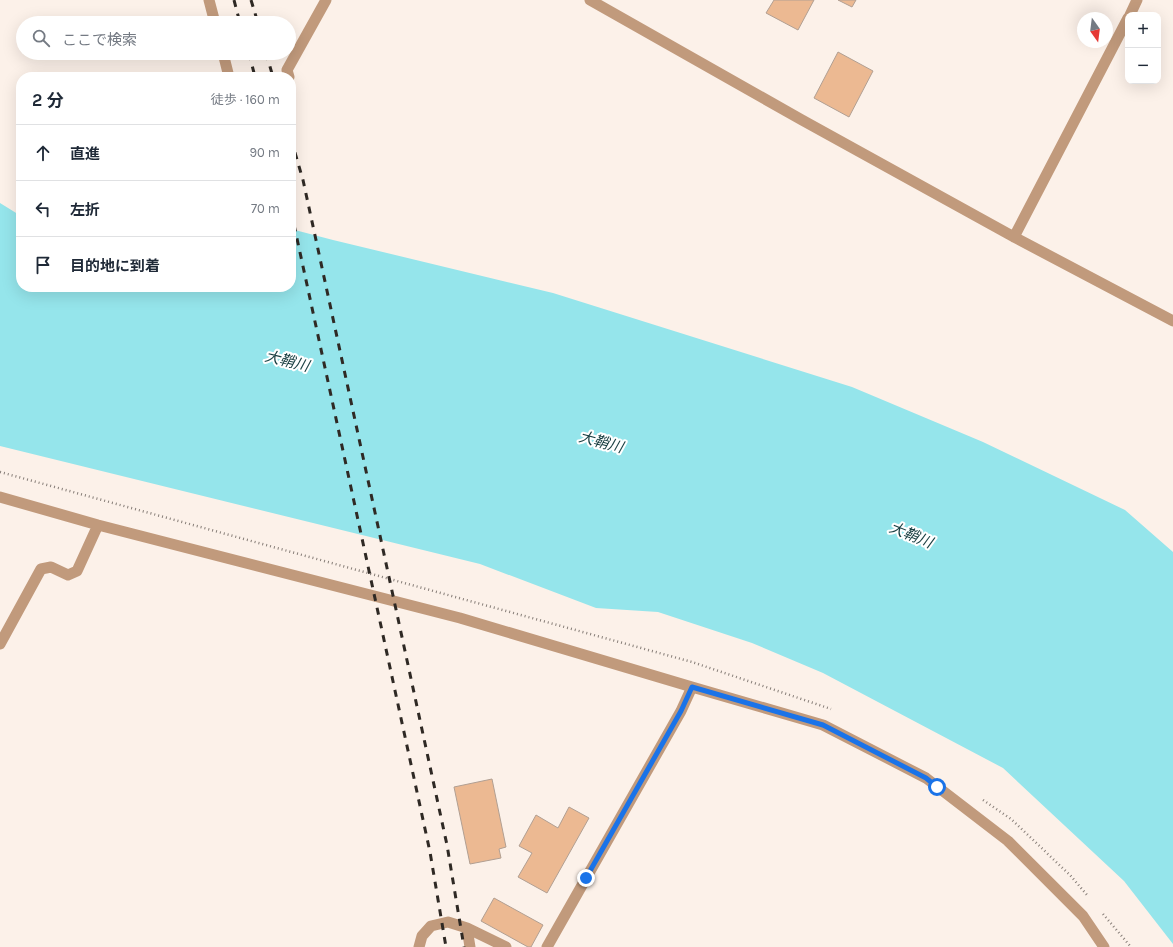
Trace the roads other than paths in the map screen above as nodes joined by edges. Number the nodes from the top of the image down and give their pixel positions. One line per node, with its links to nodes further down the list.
1 (209, 0): 6 (street)
2 (326, 0): 8 (street)
3 (590, 0): 13 (street)
4 (1137, 0): 5 (street)
5 (1131, 12)
6 (213, 16)
7 (1125, 24): 13 (street)
8 (296, 54)
9 (225, 60): 11 (street)
10 (293, 60): 12 (street)
11 (229, 72)
12 (288, 72)
13 (1014, 237): 14 (street)
14 (1173, 321)
15 (0, 497): 16 (street)
16 (98, 525): 17 (street); 18 (street)
17 (0, 644)
18 (692, 687): 23 (street); 24 (street)
19 (466, 928): 20 (street); 21 (street); 22 (street)
20 (419, 947)
21 (470, 947)
22 (506, 947)
23 (547, 947)
24 (1104, 947)

